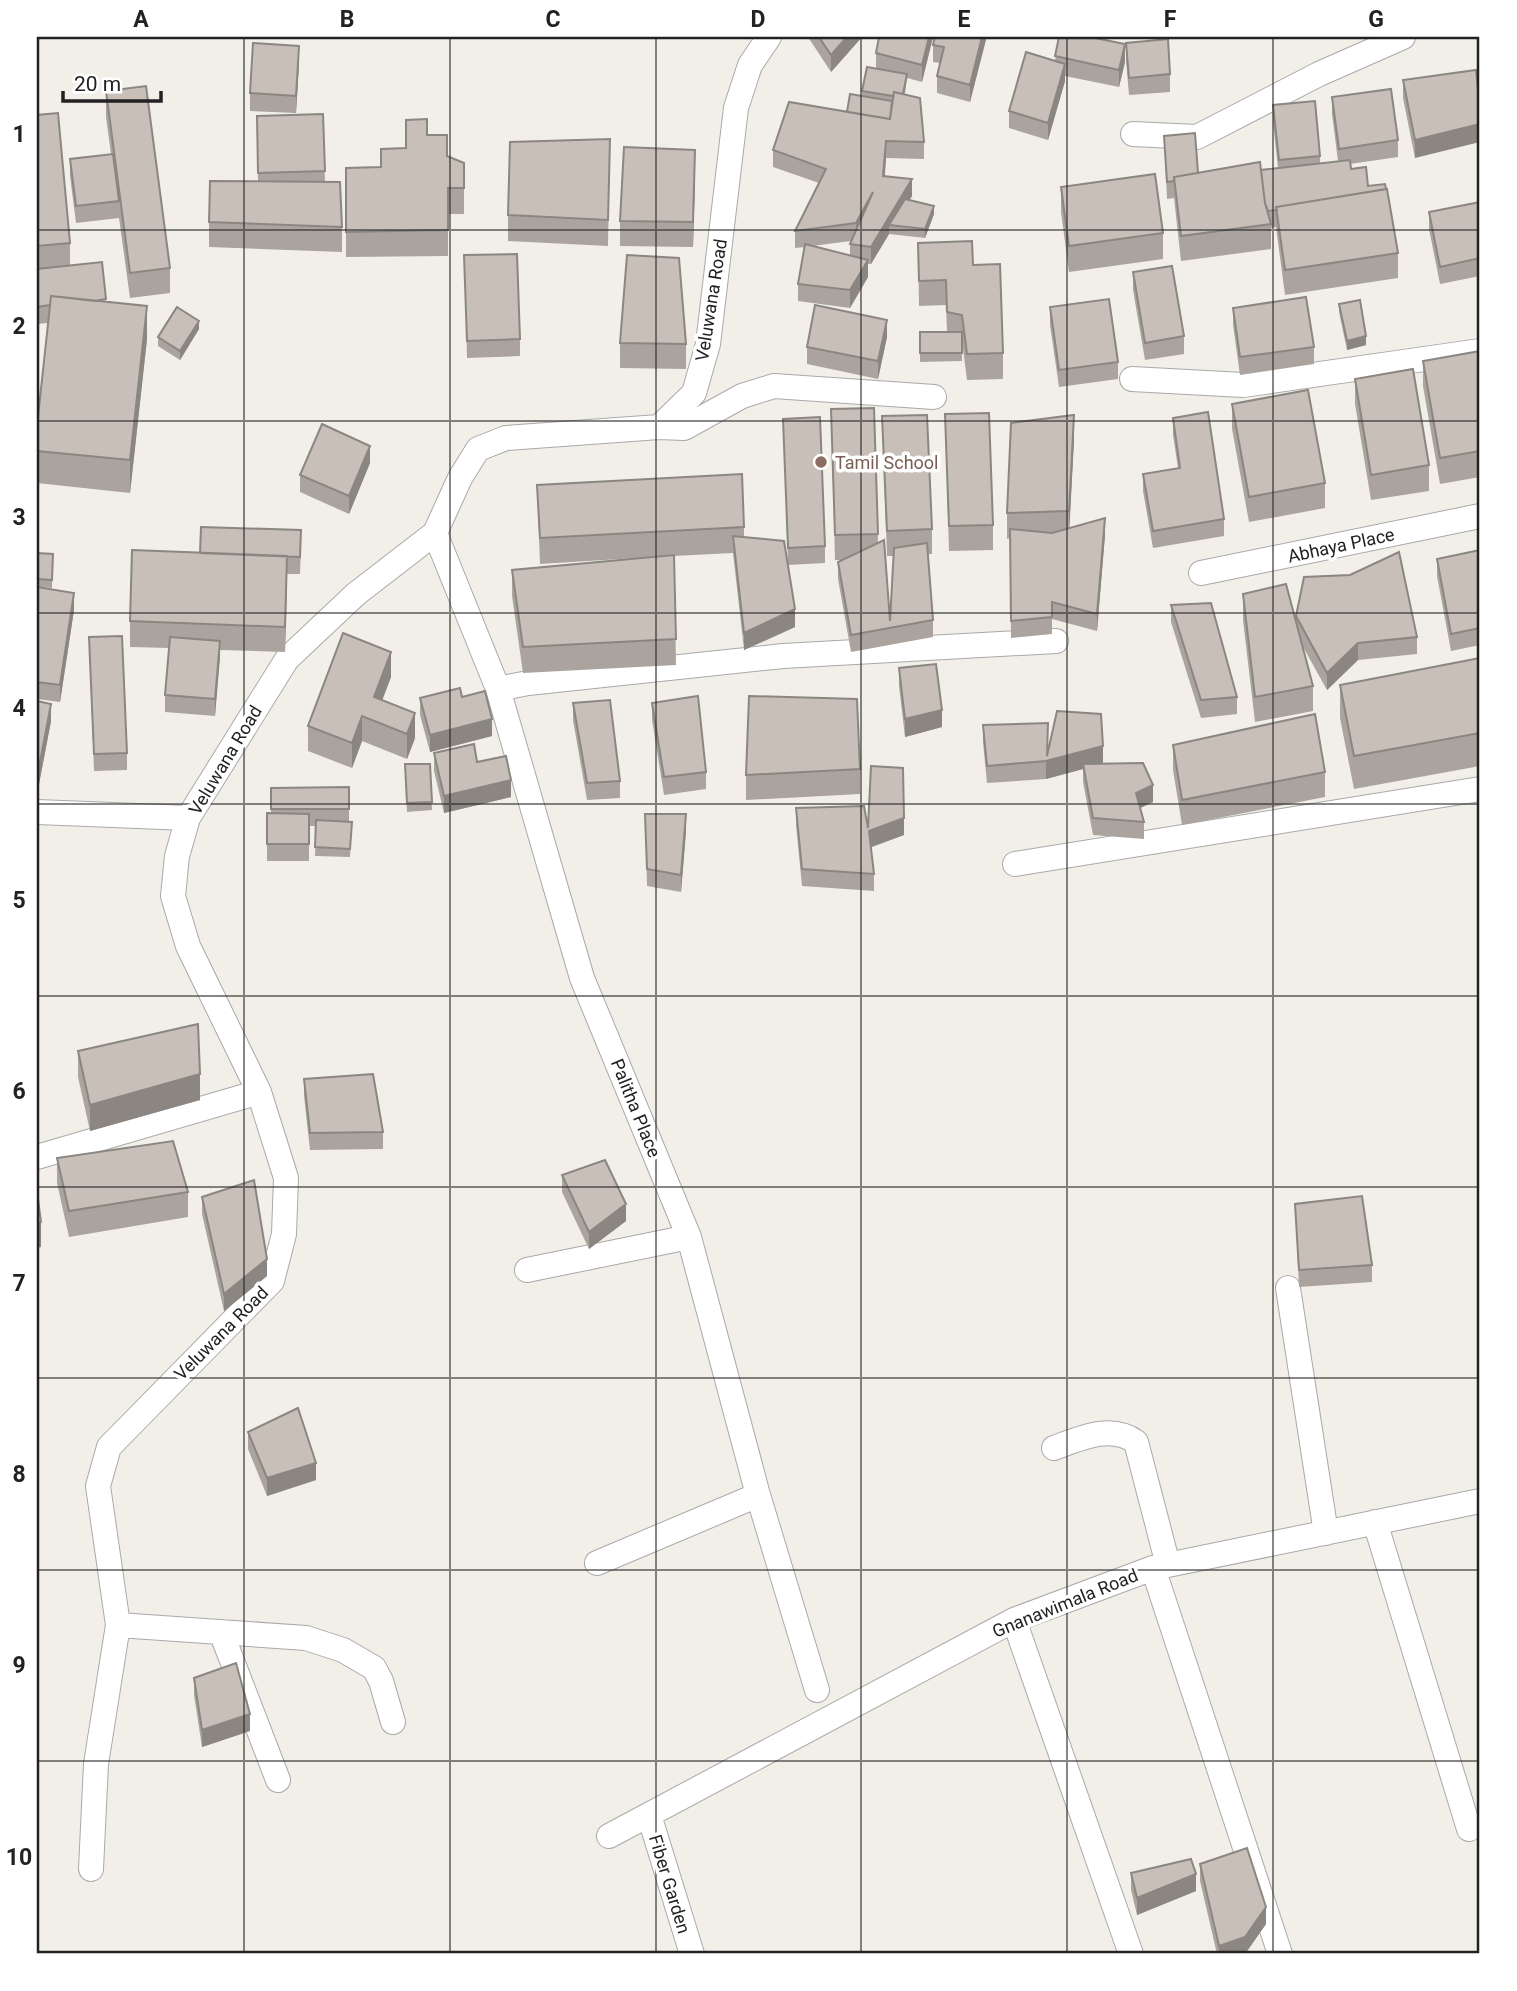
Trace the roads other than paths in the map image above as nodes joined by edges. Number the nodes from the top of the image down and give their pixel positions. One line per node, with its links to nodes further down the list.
1 (769, 37): 7 (street, Veluwana Road)
2 (1404, 37): 3 (street)
3 (1133, 134)
4 (1480, 351): 5 (street)
5 (1132, 379)
6 (934, 397): 7 (street)
7 (659, 427): 9 (street, Veluwana Road)
8 (1480, 516): 10 (street, Abhaya Place)
9 (435, 533): 12 (street, Palitha Place); 15 (street, Veluwana Road)
10 (1201, 573)
11 (1056, 641): 12 (street)
12 (498, 689): 19 (street, Palitha Place)
13 (1480, 789): 16 (street)
14 (37, 813): 15 (street)
15 (188, 818): 17 (street, Veluwana Road)
16 (1015, 864)
17 (259, 1092): 18 (street); 30 (street, Veluwana Road)
18 (37, 1157)
19 (689, 1237): 20 (street); 23 (street, Palitha Place)
20 (527, 1270)
21 (1288, 1288): 26 (street)
22 (1054, 1448): 28 (street)
23 (758, 1495): 27 (street); 32 (street, Palitha Place)
24 (1480, 1501): 25 (street, Gnanawimala Road)
25 (1375, 1522): 26 (street, Gnanawimala Road); 36 (street)
26 (1326, 1533): 28 (street, Gnanawimala Road)
27 (597, 1563)
28 (1161, 1567): 29 (street, Gnanawimala Road); 41 (street)
29 (1014, 1620): 35 (street, Gnanawimala Road); 40 (street)
30 (118, 1625): 31 (street); 38 (street, Veluwana Road)
31 (221, 1632): 33 (street); 34 (street)
32 (817, 1690)
33 (393, 1722)
34 (278, 1780)
35 (649, 1815): 37 (street, Gnanawimala Road); 39 (street, Fiber Garden)
36 (1469, 1829)
37 (609, 1836)
38 (91, 1870)
39 (692, 1954)
40 (1131, 1954)
41 (1280, 1954)

